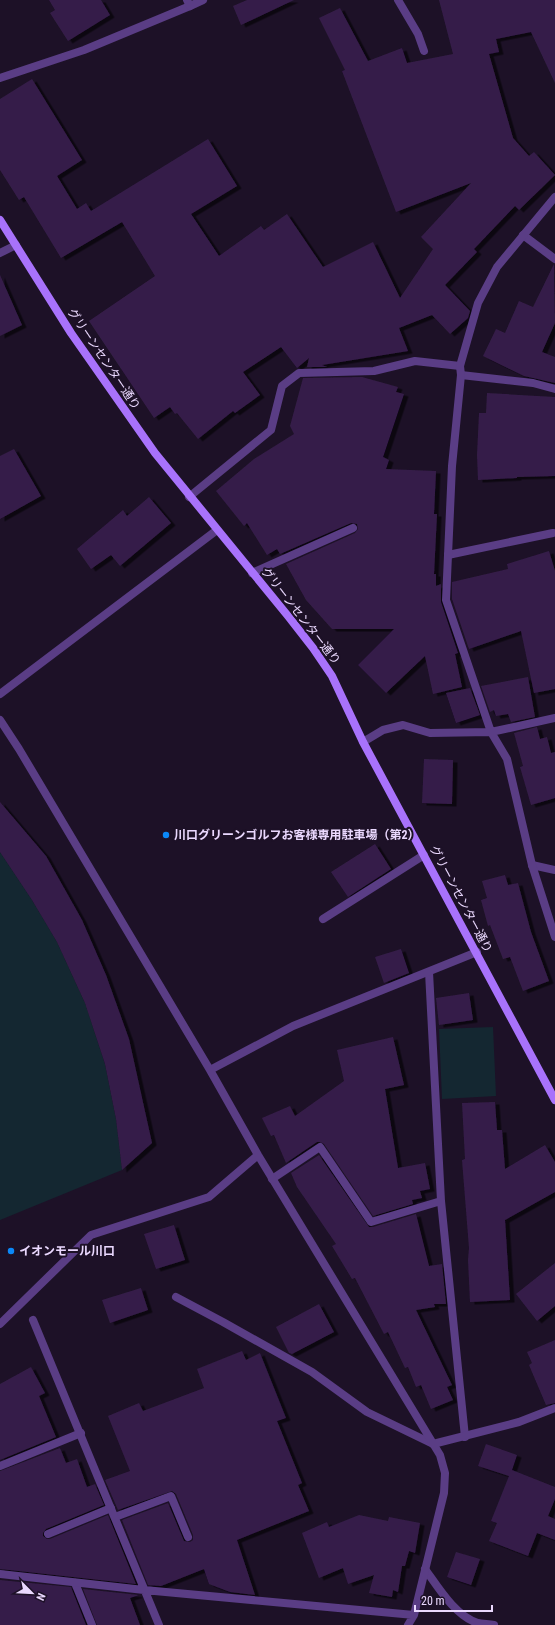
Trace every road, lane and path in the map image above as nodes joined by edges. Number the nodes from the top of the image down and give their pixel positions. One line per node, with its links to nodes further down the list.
1 (203, 0): 3 (street)
2 (398, 0): 4 (street)
3 (189, 3): 5 (street)
4 (424, 50)
5 (0, 78)
6 (555, 197): 8 (street)
7 (0, 220): 9 (main road, グリーンセンター通り)
8 (523, 235): 11 (street); 12 (street)
9 (16, 245): 10 (street); 15 (main road, グリーンセンター通り)
10 (0, 253)
11 (555, 259)
12 (460, 366): 13 (street); 15 (street)
13 (461, 375): 14 (street); 19 (street)
14 (555, 389)
15 (189, 497): 17 (main road, グリーンセンター通り)
16 (353, 528): 20 (street)
17 (217, 530): 20 (main road, グリーンセンター通り); 21 (street)
18 (553, 532): 19 (street)
19 (448, 555): 24 (street)
20 (252, 573): 25 (main road, グリーンセンター通り)
21 (0, 694)
22 (555, 718): 24 (street)
23 (0, 720): 33 (street)
24 (491, 732): 25 (street); 27 (street)
25 (363, 742): 26 (main road, グリーンセンター通り)
26 (424, 855): 29 (street); 31 (main road, グリーンセンター通り)
27 (532, 865): 28 (street); 30 (street)
28 (555, 870)
29 (323, 919)
30 (555, 937)
31 (477, 952): 32 (street); 34 (main road, グリーンセンター通り)
32 (429, 972): 33 (street); 37 (street)
33 (210, 1070): 35 (street)
34 (555, 1100)
35 (258, 1156): 36 (street); 40 (street)
36 (272, 1179): 37 (street); 44 (street)
37 (441, 1201): 43 (street)
38 (176, 1297): 44 (street)
39 (33, 1320): 42 (street)
40 (0, 1324)
41 (555, 1408): 43 (street)
42 (81, 1433): 45 (street); 46 (street)
43 (464, 1436): 44 (street)
44 (433, 1444): 50 (street)
45 (0, 1466)
46 (111, 1508): 47 (street); 48 (street)
47 (115, 1517): 49 (street); 53 (street)
48 (48, 1534)
49 (188, 1537)
50 (425, 1569): 54 (street); 58 (street)
51 (0, 1574): 52 (street)
52 (75, 1583): 53 (street); 55 (street)
53 (144, 1590): 54 (street); 56 (street)
54 (414, 1615): 57 (street)
55 (92, 1625)
56 (159, 1625)
57 (408, 1625)
58 (494, 1625)

